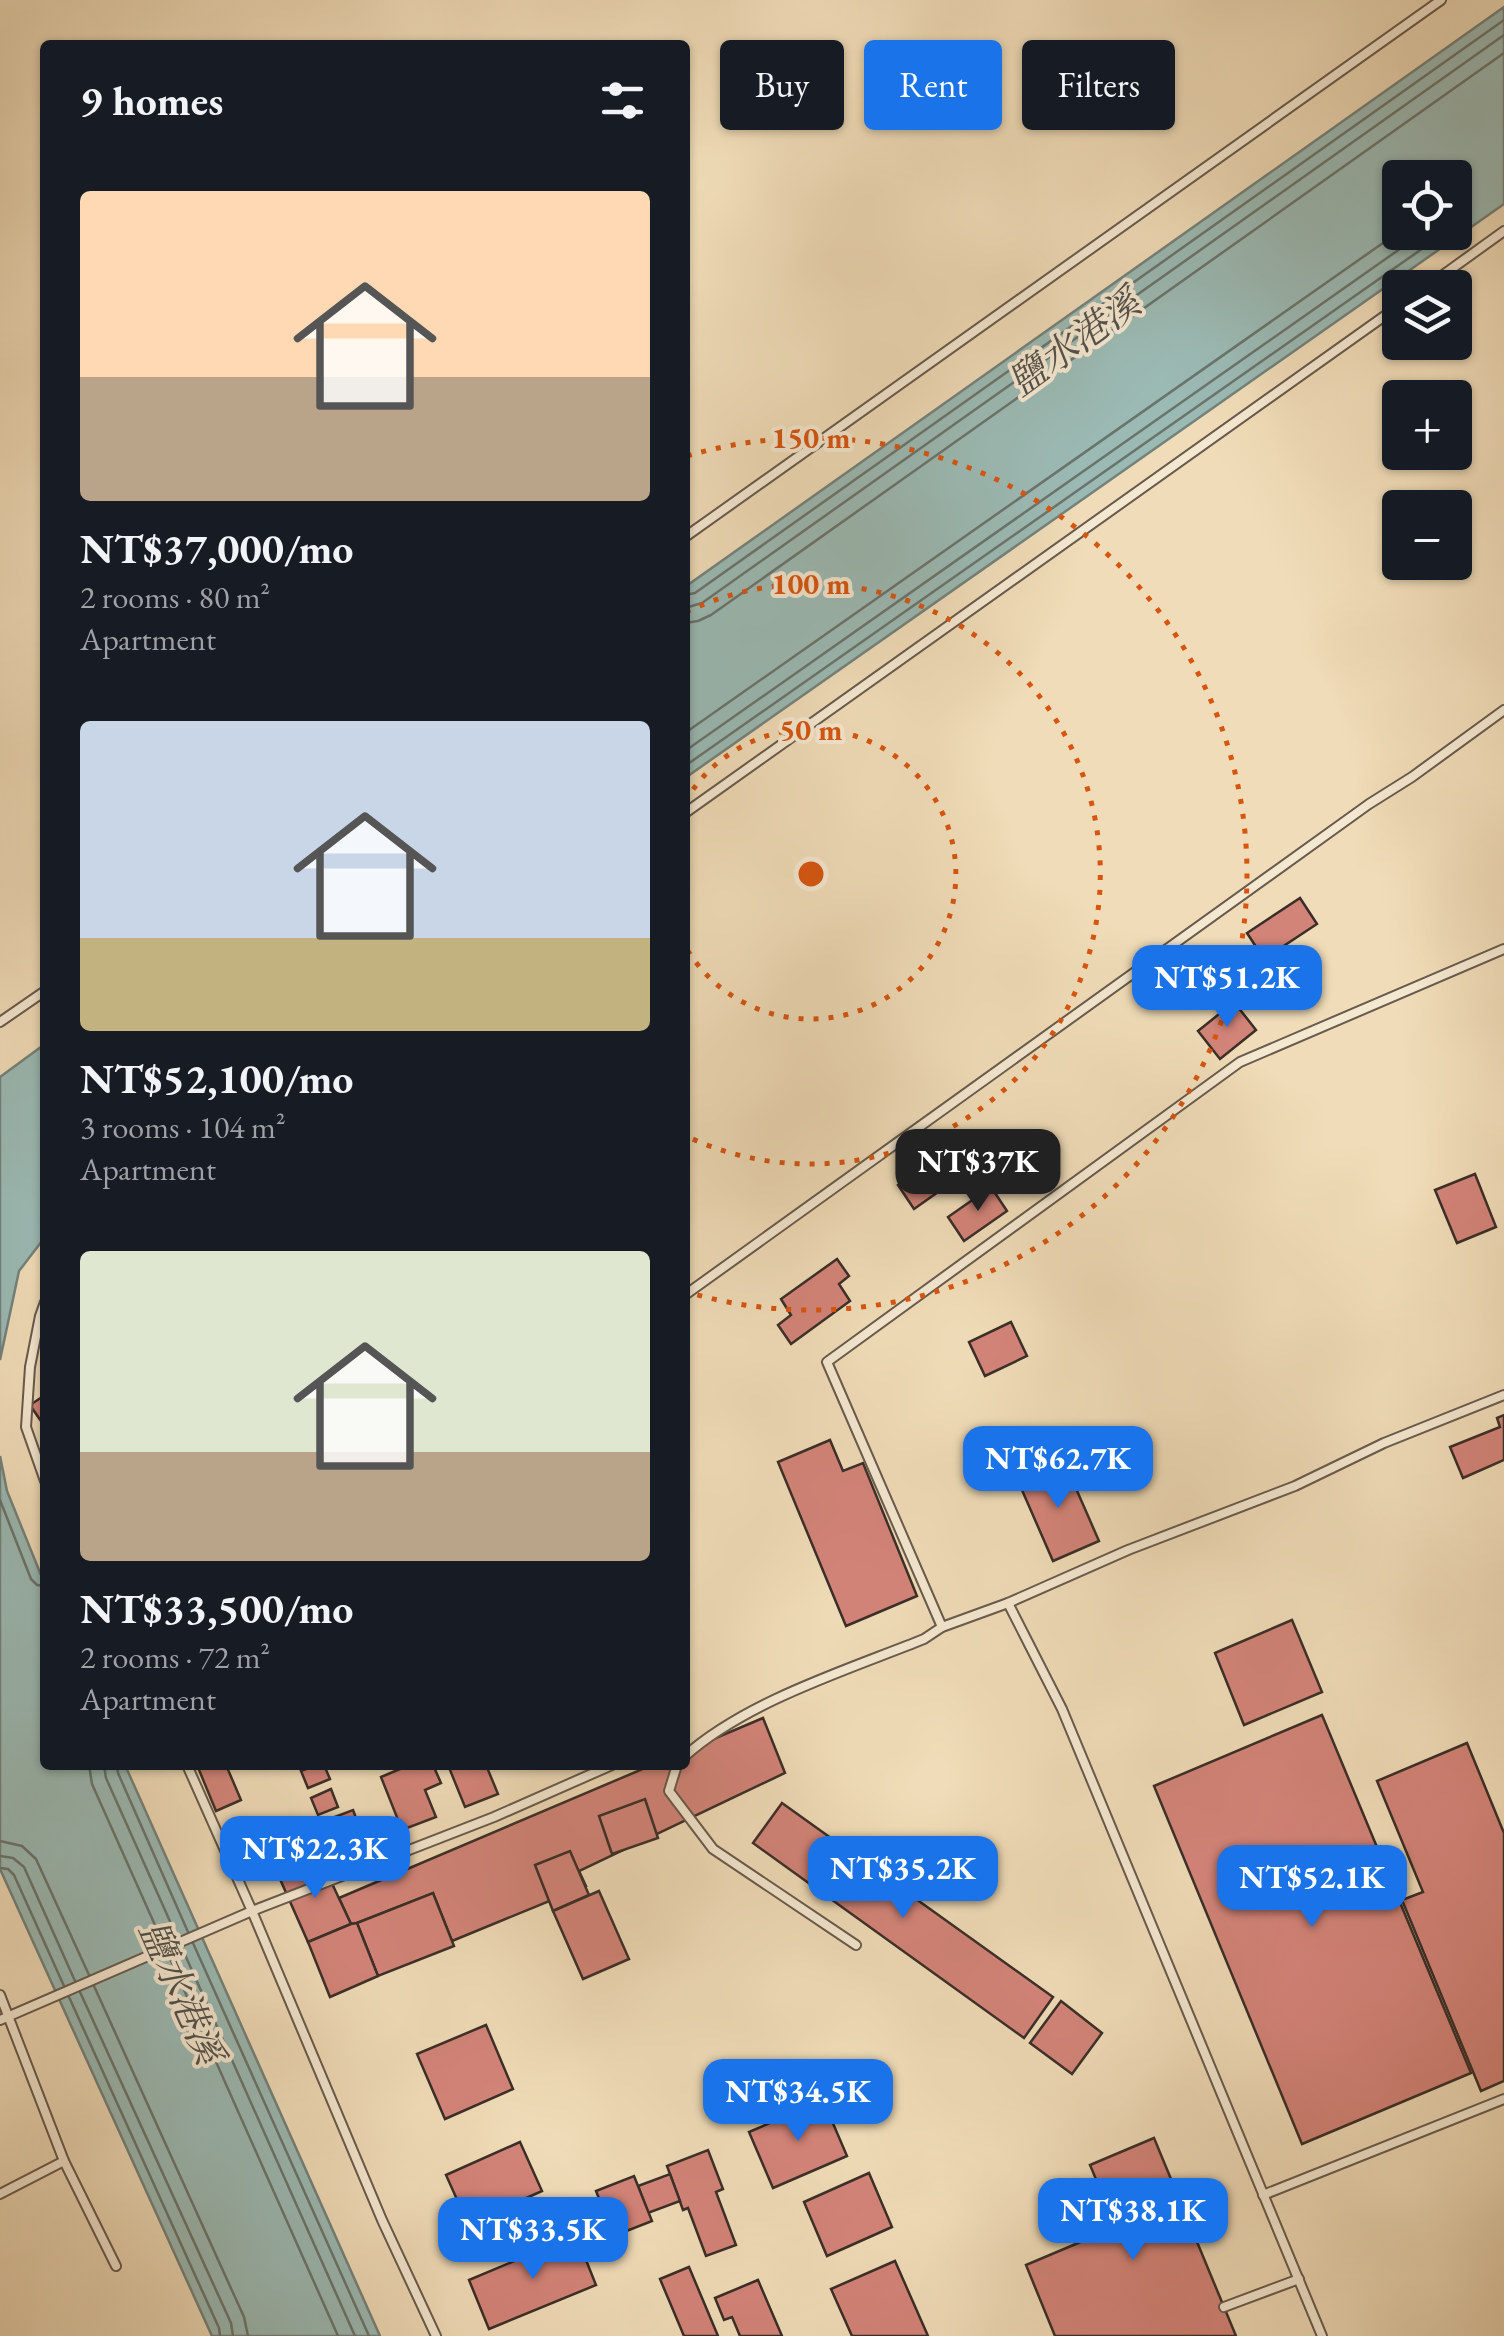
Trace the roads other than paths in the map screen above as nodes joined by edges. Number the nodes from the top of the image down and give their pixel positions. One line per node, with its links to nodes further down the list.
1 (1441, 0): 5 (lane)
2 (1504, 231): 3 (lane)
3 (1450, 270)
4 (1382, 318): 7 (lane)
5 (690, 532)
6 (1504, 710): 11 (lane)
7 (690, 809)
8 (1504, 948): 16 (lane)
9 (40, 994): 10 (lane)
10 (0, 1022)
11 (690, 1291)
12 (40, 1316): 14 (lane)
13 (1504, 1396): 15 (lane)
14 (40, 1468)
15 (1008, 1603): 16 (lane); 28 (lane)
16 (942, 1627): 17 (lane)
17 (690, 1751)
18 (189, 1770): 21 (lane)
19 (601, 1770): 21 (lane)
20 (675, 1770): 22 (lane)
21 (252, 1911): 24 (lane); 32 (lane)
22 (856, 1945)
23 (0, 1995): 24 (lane)
24 (5, 2018): 26 (lane)
25 (1504, 2099): 28 (lane)
26 (64, 2161): 27 (lane); 29 (lane)
27 (0, 2194)
28 (1264, 2195): 30 (lane)
29 (116, 2266)
30 (1298, 2279): 31 (lane); 33 (lane)
31 (1224, 2308)
32 (436, 2336)
33 (1322, 2336)

